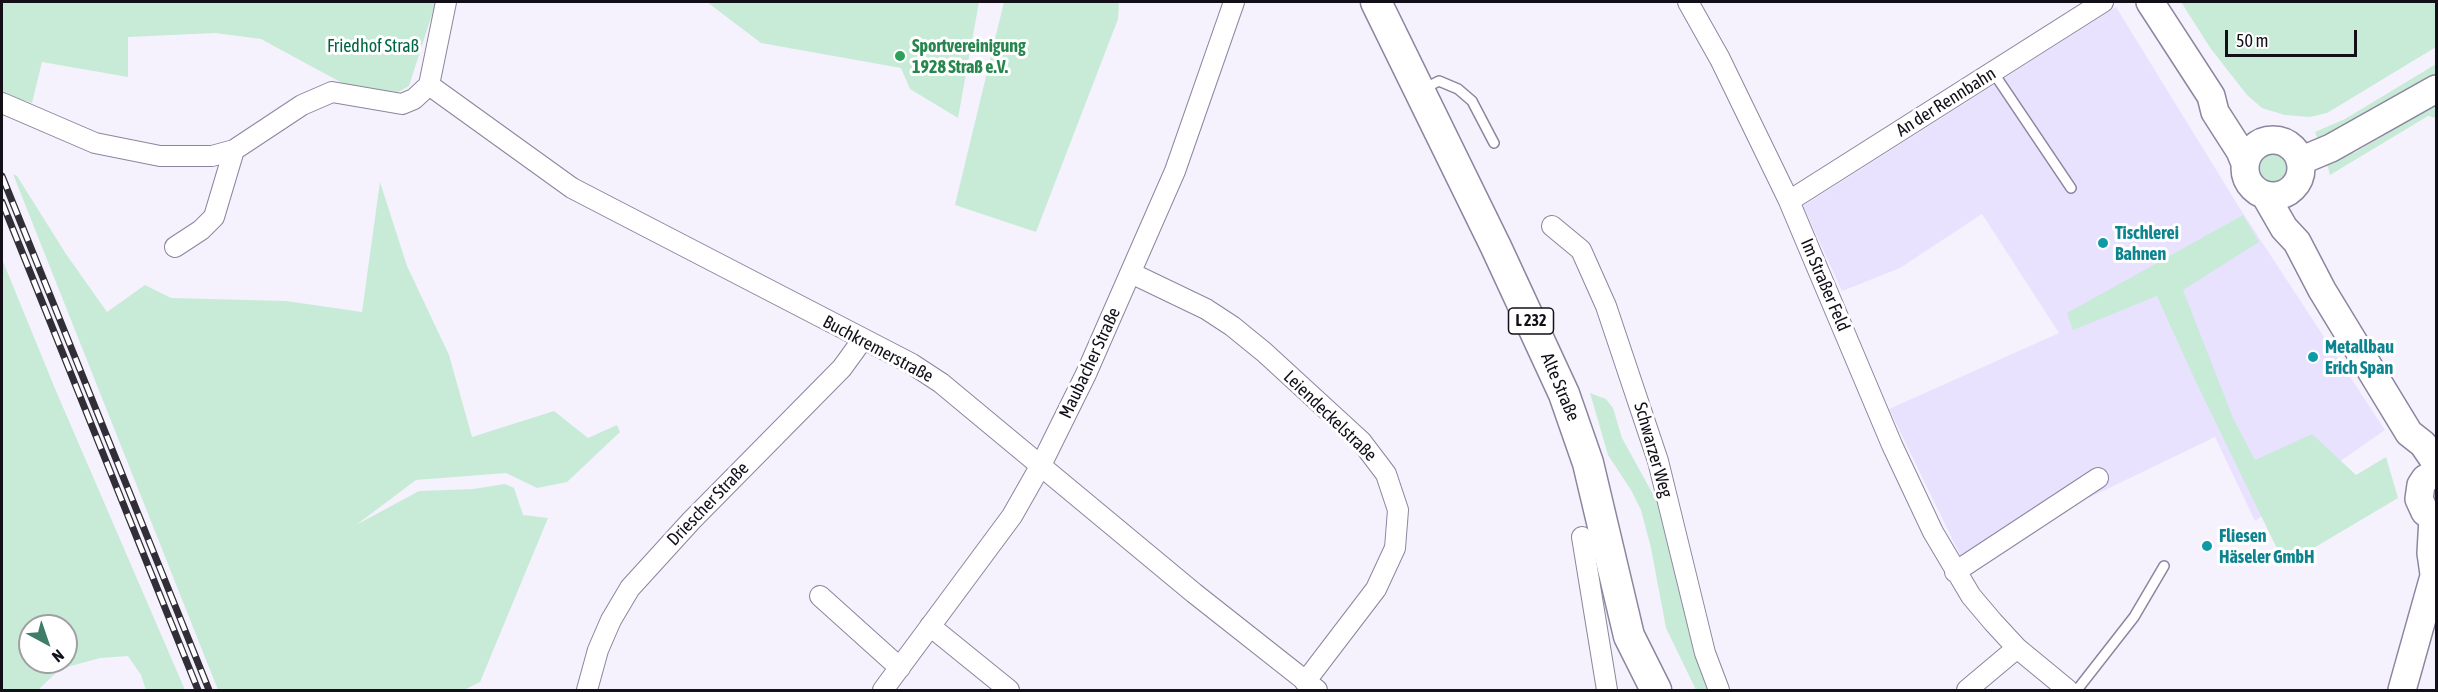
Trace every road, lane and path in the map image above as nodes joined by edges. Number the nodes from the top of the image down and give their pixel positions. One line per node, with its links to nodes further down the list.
1 (446, 2): 8 (street)
2 (1234, 2): 23 (street, Maubacher Straße)
3 (1376, 2): 10 (main road, Alte Straße / L 232)
4 (1688, 2): 20 (street, Im Straßer Feld)
5 (2103, 2): 7 (street, An der Rennbahn)
6 (2150, 2): 11 (main road)
7 (1993, 72): 18 (lane); 20 (street, An der Rennbahn)
8 (429, 85): 15 (street); 24 (street, Buchkremerstraße)
9 (2436, 89): 16 (main road)
10 (1418, 91): 14 (lane); 37 (main road, Alte Straße / L 232)
11 (2211, 96): 13 (main road); 17 (main road)
12 (2, 103): 15 (street)
13 (2263, 142): 16 (main road); 17 (main road)
14 (1494, 143)
15 (234, 150): 22 (street)
16 (2300, 161): 19 (main road)
17 (2245, 164): 19 (main road)
18 (2071, 188)
19 (2277, 193): 26 (main road)
20 (1789, 201): 31 (street, Im Straßer Feld)
21 (1552, 226): 43 (street, Schwarzer Weg)
22 (176, 246)
23 (1131, 273): 25 (street, Maubacher Straße); 38 (street, Leiendeckelstraße)
24 (863, 339): 25 (street, Buchkremerstraße); 39 (street, Driescher Straße)
25 (1041, 465): 34 (street, Maubacher Straße); 38 (street, Buchkremerstraße)
26 (2433, 472): 28 (main road)
27 (2098, 478): 31 (street)
28 (2435, 519): 32 (main road)
29 (1582, 537): 42 (street)
30 (2164, 566): 46 (lane)
31 (1955, 572): 35 (street, Im Straßer Feld)
32 (2435, 572): 47 (main road)
33 (820, 596): 36 (street)
34 (930, 627): 36 (street, Maubacher Straße); 41 (street)
35 (2017, 648): 44 (street); 45 (street, Im Straßer Feld)
36 (900, 668): 40 (street, Maubacher Straße)
37 (1644, 675)
38 (1311, 686)
39 (586, 690)
40 (883, 690)
41 (1009, 690)
42 (1607, 690)
43 (1719, 690)
44 (1967, 690)
45 (2068, 690)
46 (2077, 690)
47 (2402, 690)

